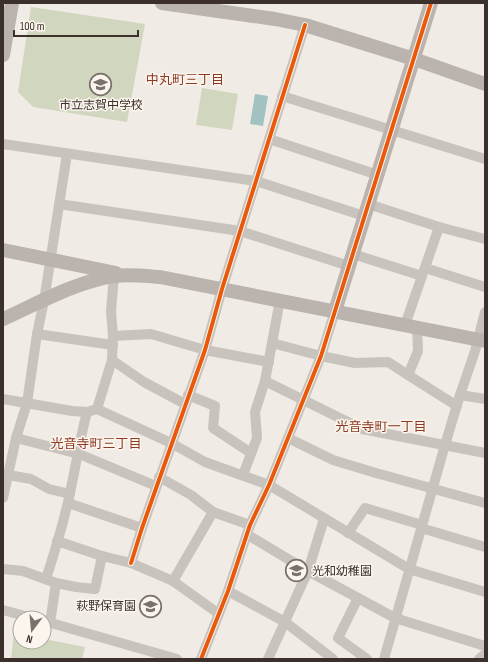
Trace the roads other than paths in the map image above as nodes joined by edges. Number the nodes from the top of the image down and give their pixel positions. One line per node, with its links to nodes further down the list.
1 (12, 3): 5 (street)
2 (162, 3): 4 (street)
3 (431, 3): 6 (street)
4 (305, 25): 6 (street); 8 (street)
5 (3, 55)
6 (414, 59): 7 (street); 9 (street)
7 (485, 84)
8 (282, 96): 9 (street); 10 (street)
9 (392, 130): 13 (street); 14 (street)
10 (269, 139): 14 (street); 15 (street)
11 (3, 144): 12 (street)
12 (67, 154): 15 (street); 16 (street)
13 (485, 159)
14 (378, 175): 17 (street)
15 (256, 180): 17 (street); 19 (street)
16 (59, 204): 19 (street); 22 (street)
17 (366, 210): 18 (street); 23 (street)
18 (439, 227): 20 (street); 24 (street)
19 (240, 230): 23 (street); 27 (street)
20 (485, 239)
21 (3, 250): 22 (street)
22 (51, 259): 25 (street); 29 (street)
23 (351, 260): 24 (street); 30 (street)
24 (423, 272): 26 (street); 33 (street)
25 (119, 276): 27 (street); 29 (street); 36 (street)
26 (485, 287)
27 (222, 289): 28 (street); 38 (street)
28 (280, 300): 30 (street); 37 (street)
29 (44, 301): 32 (street); 34 (street)
30 (335, 311): 33 (street); 39 (street)
31 (485, 312): 35 (street)
32 (3, 319)
33 (411, 326): 35 (street); 42 (street)
34 (37, 334): 36 (street); 49 (street)
35 (481, 340): 44 (street)
36 (113, 341): 38 (street); 40 (street)
37 (272, 343): 39 (street); 41 (street)
38 (205, 350): 41 (street); 46 (street)
39 (321, 356): 42 (street); 48 (street)
40 (112, 360): 46 (street); 51 (street)
41 (268, 362): 43 (street)
42 (408, 375): 50 (street)
43 (265, 381): 48 (street); 59 (street)
44 (460, 395): 47 (street); 50 (street)
45 (3, 399): 49 (street)
46 (186, 399): 55 (street); 59 (street)
47 (485, 399)
48 (303, 401): 54 (street); 56 (street)
49 (28, 403): 52 (street); 53 (street)
50 (457, 406): 56 (street)
51 (98, 409): 52 (street); 55 (street)
52 (87, 412): 58 (street)
53 (16, 438): 58 (street); 60 (street)
54 (288, 438): 63 (street); 64 (street)
55 (171, 443): 61 (street); 62 (street)
56 (445, 445): 57 (street); 64 (street)
57 (485, 453)
58 (79, 454): 62 (street); 66 (street)
59 (251, 454): 61 (street)
60 (5, 475): 65 (street); 66 (street)
61 (243, 475): 63 (street)
62 (158, 481): 68 (street); 71 (street)
63 (269, 485): 69 (street); 72 (street)
64 (432, 488): 67 (street); 70 (street)
65 (3, 498)
66 (69, 499): 71 (street); 74 (street)
67 (485, 503)
68 (213, 512): 72 (street); 82 (street)
69 (324, 519): 73 (street); 80 (street)
70 (421, 526): 73 (street); 75 (street); 79 (street)
71 (142, 528): 77 (street)
72 (249, 530): 80 (street); 83 (street)
73 (348, 533): 79 (street)
74 (57, 541): 76 (street); 81 (street)
75 (485, 547)
76 (102, 556): 77 (street); 81 (street)
77 (131, 563): 82 (street)
78 (3, 569): 81 (street)
79 (409, 569): 84 (street); 88 (street)
80 (308, 571): 85 (street); 89 (street)
81 (51, 581): 86 (street)
82 (173, 581): 87 (street)
83 (228, 591): 87 (street); 89 (street)
84 (485, 592)
85 (358, 598): 88 (street); 97 (street)
86 (48, 610)
87 (219, 614): 94 (street)
88 (395, 618): 91 (street); 98 (street)
89 (285, 622): 95 (street); 96 (street)
90 (52, 623): 93 (street)
91 (485, 646)
92 (485, 654): 99 (street)
93 (177, 659)
94 (201, 659)
95 (268, 659)
96 (333, 659)
97 (367, 659)
98 (384, 659)
99 (479, 659)

